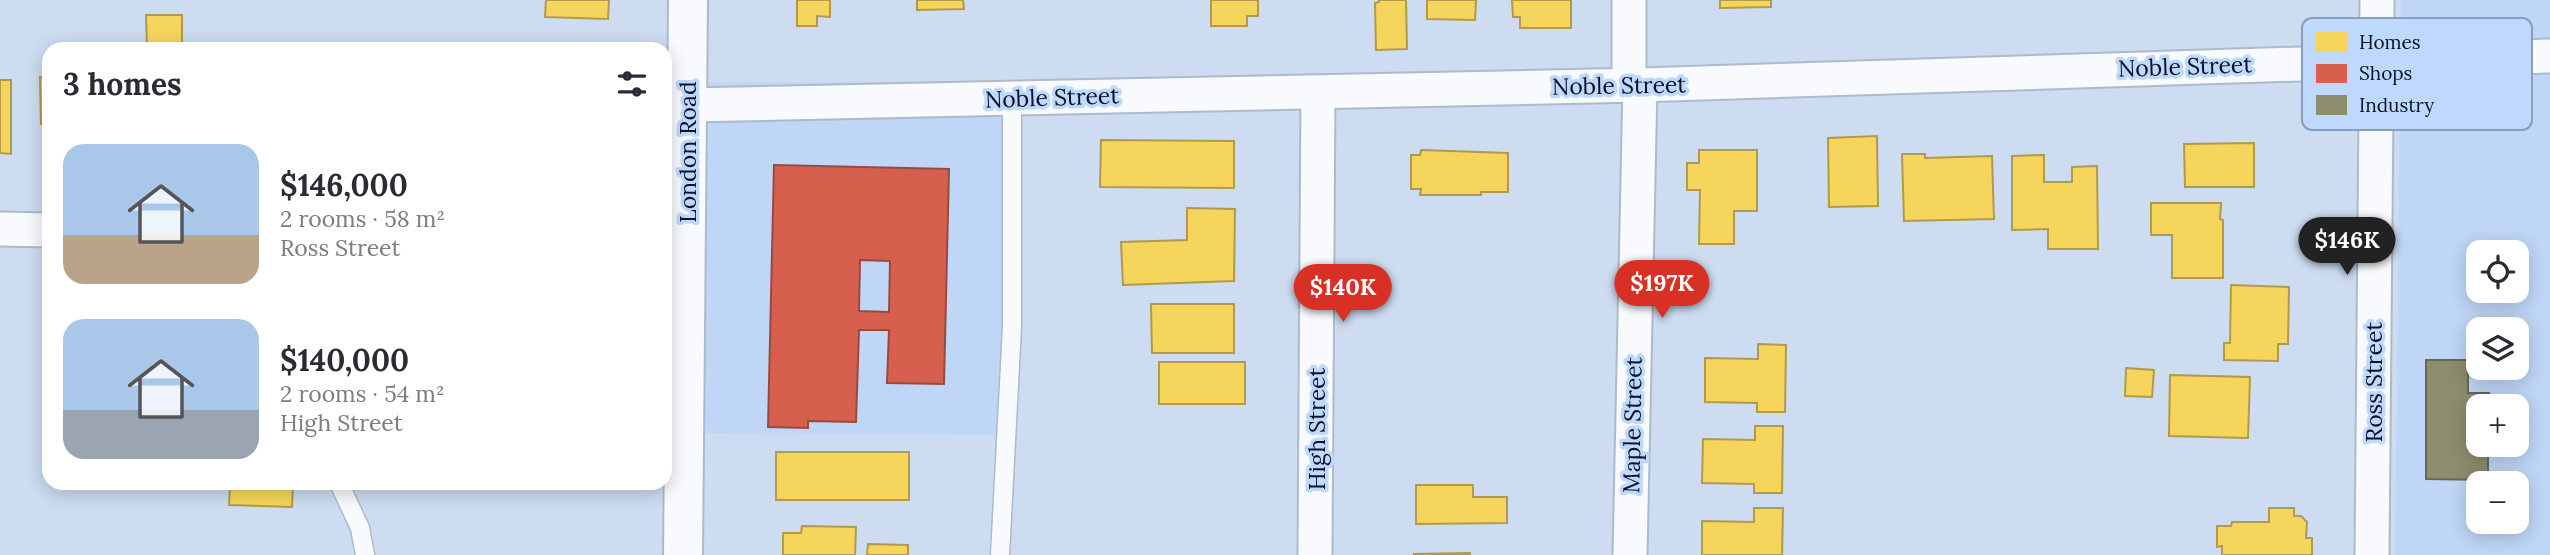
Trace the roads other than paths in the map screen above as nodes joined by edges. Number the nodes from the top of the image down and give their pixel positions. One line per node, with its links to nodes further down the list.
1 (688, 0): 11 (street, London Road)
2 (1629, 0): 8 (street, Maple Street)
3 (2377, 0): 4 (street, Ross Street)
4 (2377, 18)
5 (2532, 56): 6 (street, Noble Street)
6 (2550, 56)
7 (2302, 62): 8 (street, Noble Street)
8 (1634, 85): 9 (street, Noble Street); 21 (street, Maple Street)
9 (1318, 92): 10 (street, Noble Street); 20 (street, High Street)
10 (1012, 98): 11 (street, Noble Street); 19 (lane)
11 (687, 105): 15 (street, London Road)
12 (2375, 130): 22 (street, Ross Street)
13 (0, 229): 14 (street)
14 (42, 230)
15 (676, 232): 18 (street, London Road)
16 (342, 490): 17 (lane)
17 (365, 555)
18 (683, 555)
19 (1000, 555)
20 (1315, 555)
21 (1630, 555)
22 (2372, 555)

